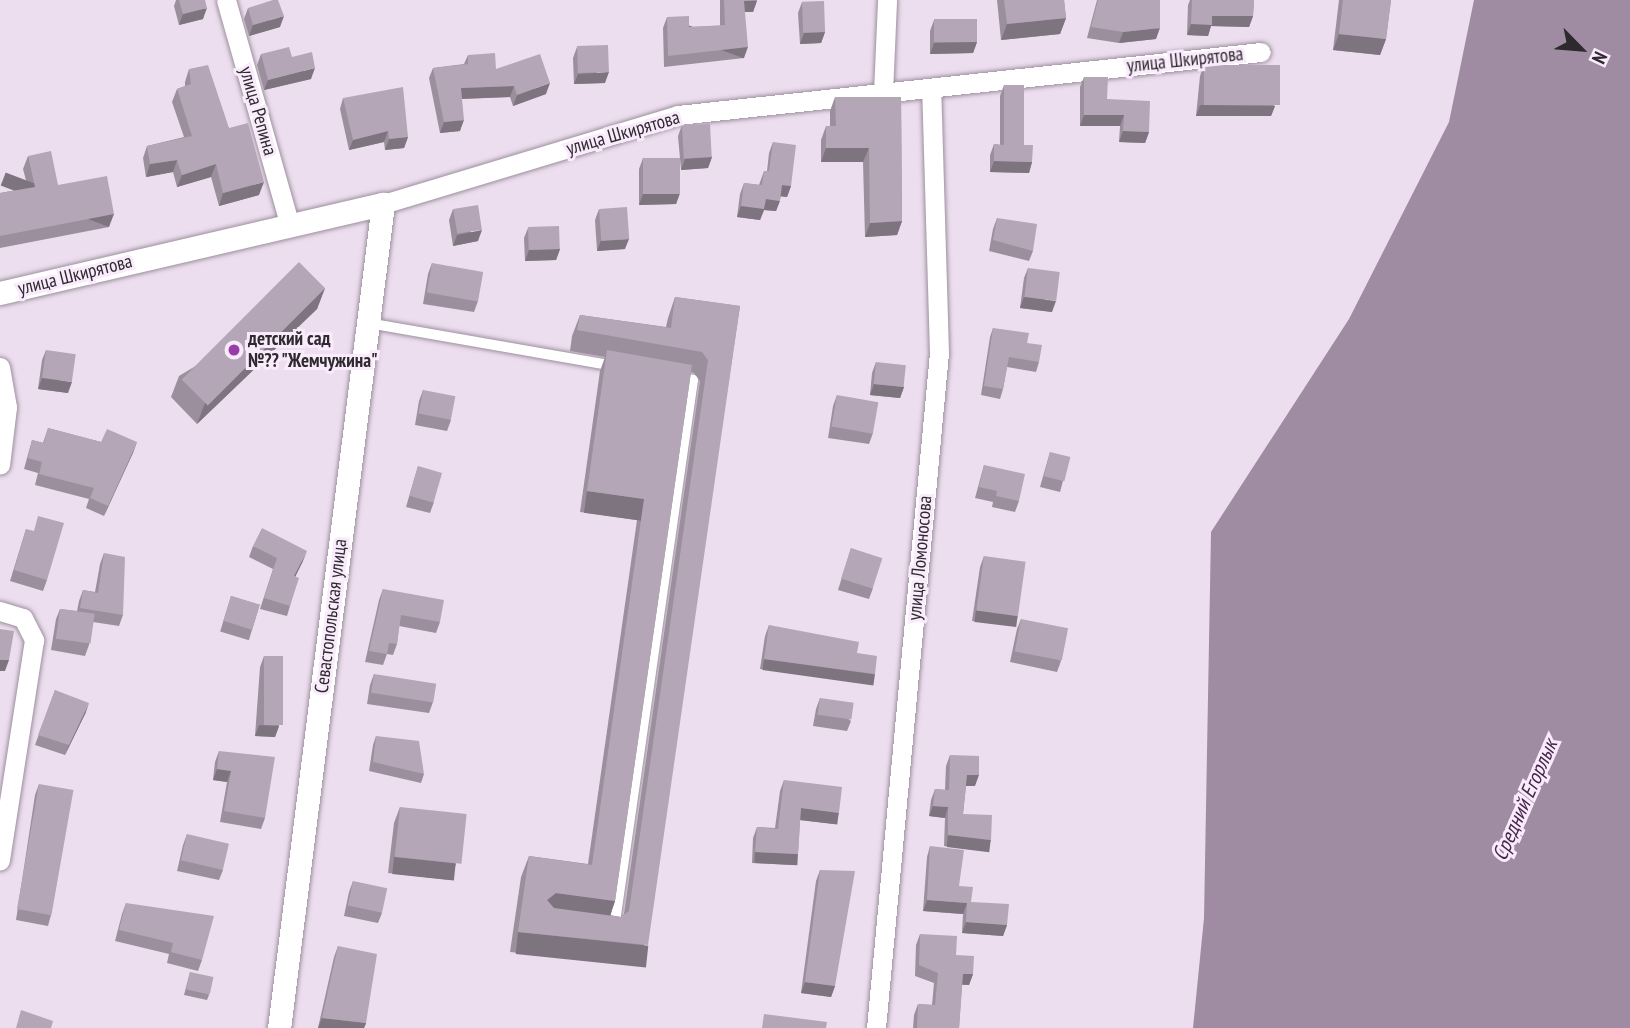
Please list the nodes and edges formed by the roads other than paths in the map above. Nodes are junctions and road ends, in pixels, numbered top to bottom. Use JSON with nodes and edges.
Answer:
{"nodes":[{"id":1,"x":226,"y":0,"type":"edge"},
{"id":2,"x":887,"y":0,"type":"edge"},
{"id":3,"x":1261,"y":52,"type":"dead end"},
{"id":4,"x":931,"y":88,"type":"junction"},
{"id":5,"x":883,"y":93,"type":"junction"},
{"id":6,"x":383,"y":204,"type":"junction"},
{"id":7,"x":289,"y":223,"type":"junction"},
{"id":8,"x":0,"y":293,"type":"edge"},
{"id":9,"x":368,"y":323,"type":"junction"},
{"id":10,"x":0,"y":367,"type":"edge"},
{"id":11,"x":625,"y":368,"type":"edge"},
{"id":12,"x":666,"y":375,"type":"edge"},
{"id":13,"x":0,"y":465,"type":"edge"},
{"id":14,"x":0,"y":611,"type":"edge"},
{"id":15,"x":0,"y":860,"type":"edge"},
{"id":16,"x":600,"y":928,"type":"edge"},
{"id":17,"x":279,"y":1028,"type":"edge"},
{"id":18,"x":876,"y":1028,"type":"edge"}],
"edges":[{"from":1,"to":7,"type":"street","name":"улица Репина"},
{"from":2,"to":5,"type":"street"},
{"from":3,"to":4,"type":"street","name":"улица Шкирятова"},
{"from":4,"to":5,"type":"street","name":"улица Шкирятова"},
{"from":4,"to":18,"type":"street","name":"улица Ломоносова"},
{"from":5,"to":6,"type":"street","name":"улица Шкирятова"},
{"from":6,"to":7,"type":"street","name":"улица Шкирятова"},
{"from":6,"to":9,"type":"street","name":"Севастопольская улица"},
{"from":7,"to":8,"type":"street","name":"улица Шкирятова"},
{"from":9,"to":11,"type":"lane"},
{"from":9,"to":17,"type":"street","name":"Севастопольская улица"},
{"from":10,"to":13,"type":"street"},
{"from":12,"to":16,"type":"lane"},
{"from":14,"to":15,"type":"street"}]}
